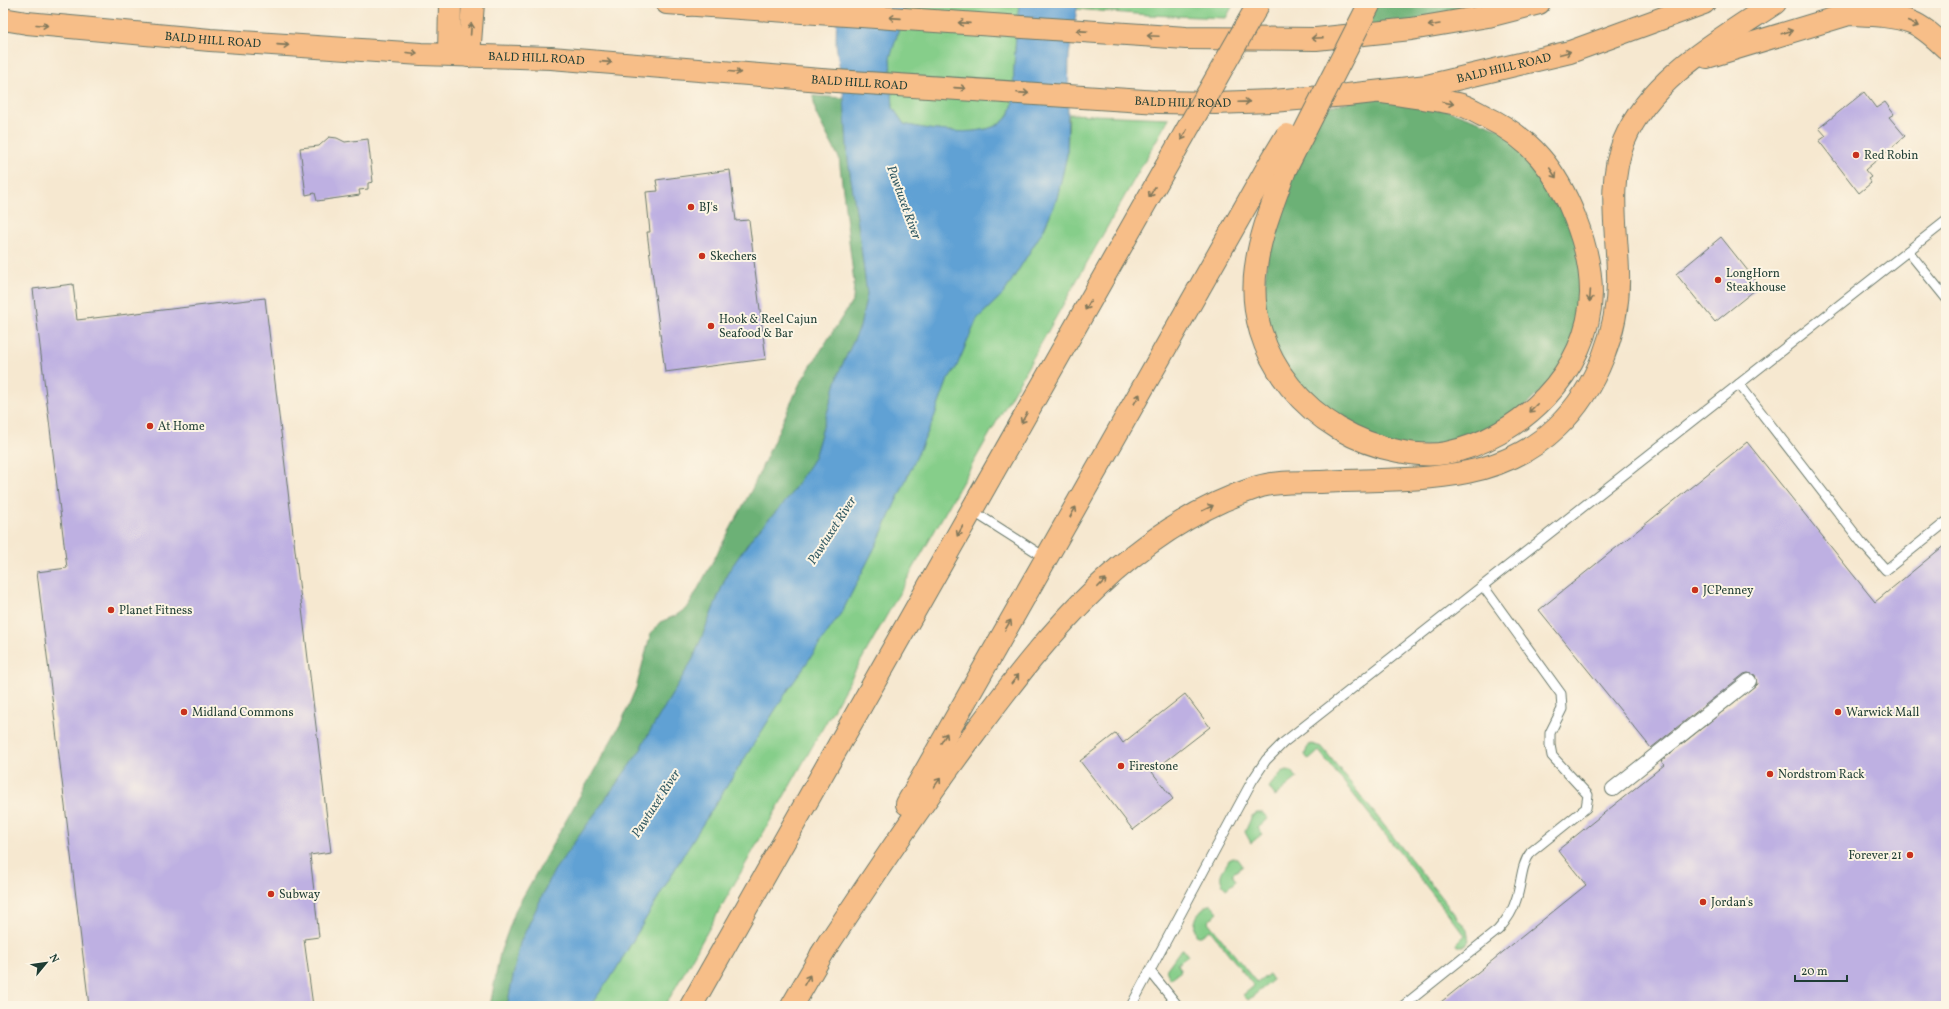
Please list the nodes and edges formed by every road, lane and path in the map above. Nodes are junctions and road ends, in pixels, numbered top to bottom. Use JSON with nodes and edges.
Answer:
{"nodes":[{"id":1,"x":450,"y":3,"type":"edge"},
{"id":2,"x":473,"y":3,"type":"edge"},
{"id":3,"x":667,"y":3,"type":"edge"},
{"id":4,"x":1259,"y":3,"type":"edge"},
{"id":5,"x":1362,"y":3,"type":"edge"},
{"id":6,"x":1370,"y":3,"type":"edge"},
{"id":7,"x":1539,"y":3,"type":"edge"},
{"id":8,"x":1704,"y":3,"type":"edge"},
{"id":9,"x":1775,"y":3,"type":"edge"},
{"id":10,"x":686,"y":4,"type":"edge"},
{"id":11,"x":3,"y":19,"type":"edge"},
{"id":12,"x":1946,"y":48,"type":"edge"},
{"id":13,"x":459,"y":55,"type":"junction"},
{"id":14,"x":1689,"y":64,"type":"junction"},
{"id":15,"x":1381,"y":92,"type":"junction"},
{"id":16,"x":1277,"y":168,"type":"junction"},
{"id":17,"x":1946,"y":221,"type":"edge"},
{"id":18,"x":1908,"y":251,"type":"junction"},
{"id":19,"x":1946,"y":298,"type":"edge"},
{"id":20,"x":1738,"y":384,"type":"junction"},
{"id":21,"x":971,"y":510,"type":"junction"},
{"id":22,"x":1946,"y":522,"type":"edge"},
{"id":23,"x":1046,"y":558,"type":"junction"},
{"id":24,"x":1483,"y":586,"type":"junction"},
{"id":25,"x":1749,"y":681,"type":"dead end"},
{"id":26,"x":1613,"y":789,"type":"dead end"},
{"id":27,"x":821,"y":955,"type":"junction"},
{"id":28,"x":1150,"y":971,"type":"junction"},
{"id":29,"x":691,"y":1006,"type":"edge"},
{"id":30,"x":792,"y":1006,"type":"edge"},
{"id":31,"x":1131,"y":1006,"type":"edge"},
{"id":32,"x":1178,"y":1006,"type":"edge"},
{"id":33,"x":1403,"y":1006,"type":"edge"}],
"edges":[{"from":1,"to":13,"type":"main road"},
{"from":13,"to":2,"type":"main road","one_way":true},
{"from":3,"to":10,"type":"main road"},
{"from":4,"to":21,"type":"main road","one_way":true,"bridge":true},
{"from":5,"to":16,"type":"main road","bridge":true},
{"from":6,"to":16,"type":"main road","bridge":true},
{"from":7,"to":10,"type":"main road","one_way":true},
{"from":15,"to":8,"type":"main road","name":"BALD HILL ROAD","one_way":true},
{"from":9,"to":14,"type":"main road"},
{"from":11,"to":13,"type":"main road","name":"BALD HILL ROAD","one_way":true},
{"from":14,"to":12,"type":"main road","one_way":true},
{"from":13,"to":15,"type":"main road","name":"BALD HILL ROAD","one_way":true},
{"from":27,"to":14,"type":"main road","one_way":true},
{"from":15,"to":16,"type":"main road","one_way":true},
{"from":23,"to":16,"type":"main road","one_way":true},
{"from":17,"to":18,"type":"lane"},
{"from":18,"to":19,"type":"lane"},
{"from":18,"to":20,"type":"lane"},
{"from":20,"to":22,"type":"lane"},
{"from":20,"to":24,"type":"lane"},
{"from":21,"to":23,"type":"lane"},
{"from":21,"to":29,"type":"main road","one_way":true},
{"from":27,"to":23,"type":"main road","one_way":true},
{"from":24,"to":28,"type":"lane"},
{"from":24,"to":33,"type":"lane"},
{"from":25,"to":26,"type":"street"},
{"from":30,"to":27,"type":"main road","one_way":true},
{"from":28,"to":31,"type":"lane"},
{"from":28,"to":32,"type":"lane"}]}
